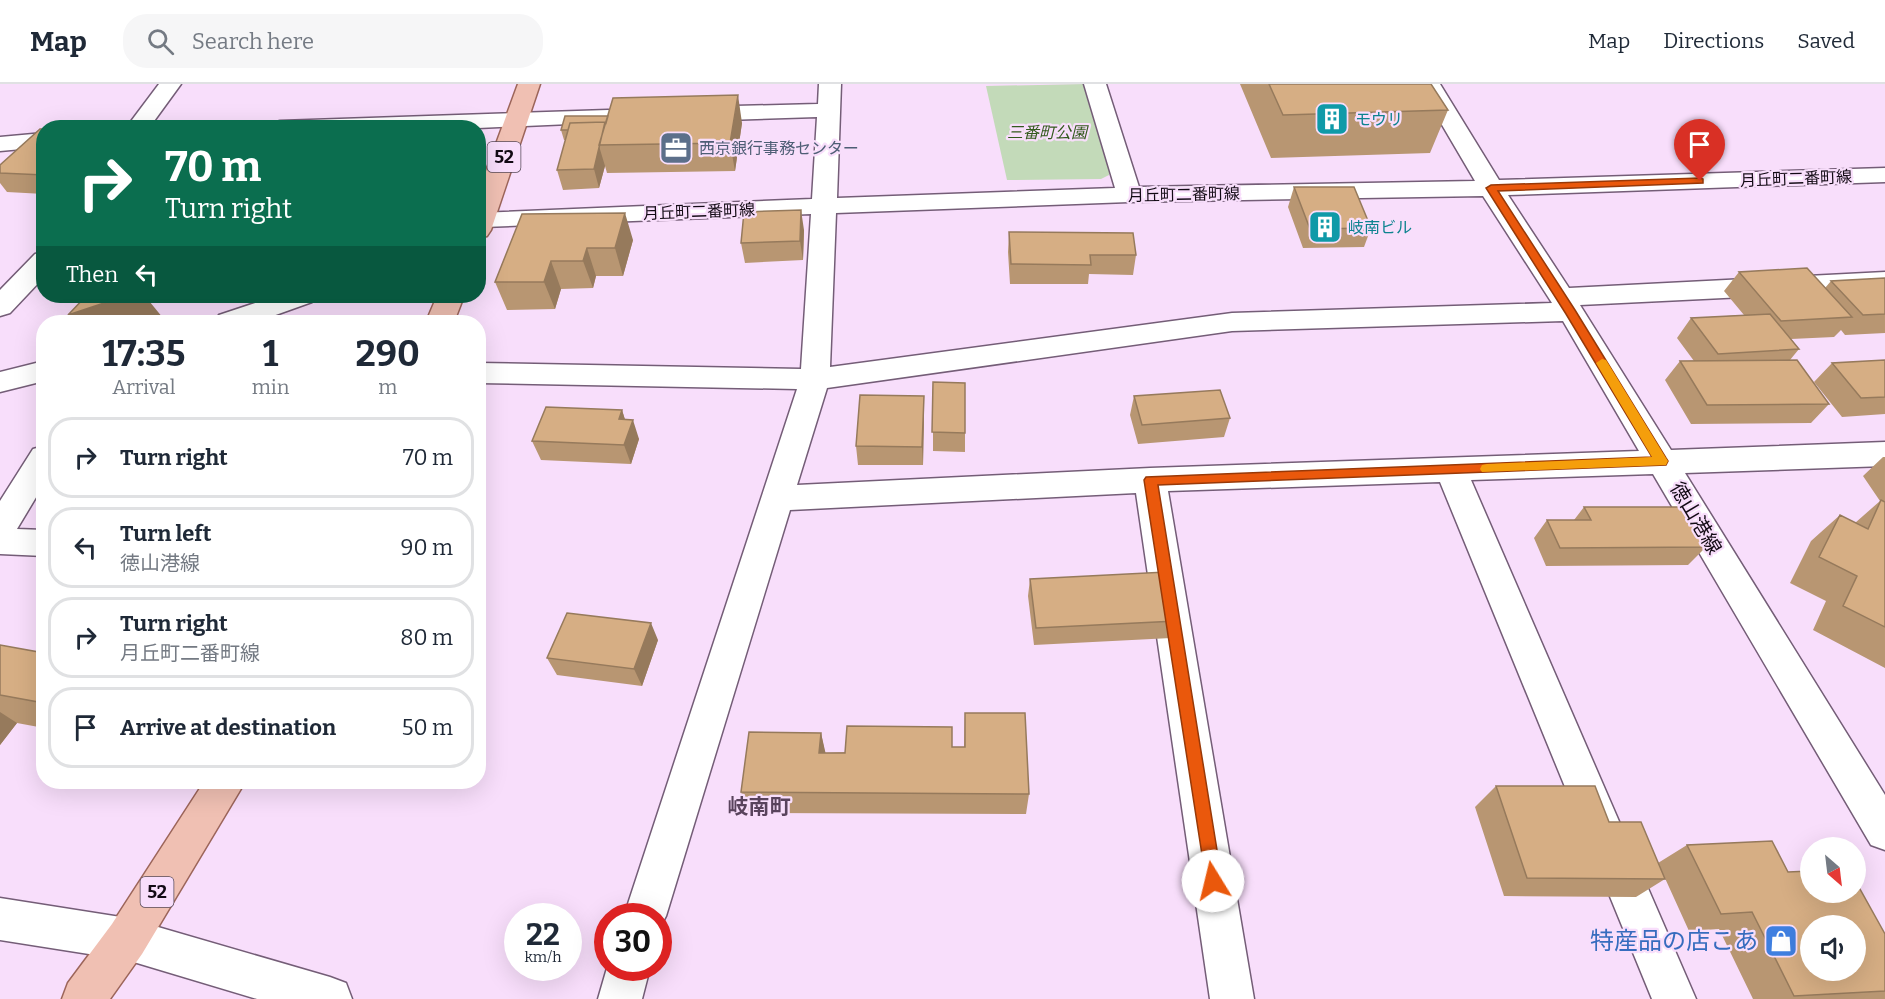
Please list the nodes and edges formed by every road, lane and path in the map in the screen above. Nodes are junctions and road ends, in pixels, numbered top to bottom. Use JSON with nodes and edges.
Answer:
{"nodes":[{"id":1,"x":170,"y":84,"type":"edge"},
{"id":2,"x":529,"y":84,"type":"edge"},
{"id":3,"x":830,"y":84,"type":"edge"},
{"id":4,"x":1095,"y":84,"type":"edge"},
{"id":5,"x":1429,"y":84,"type":"edge"},
{"id":6,"x":829,"y":110,"type":"junction"},
{"id":7,"x":679,"y":115,"type":"edge"},
{"id":8,"x":632,"y":116,"type":"edge"},
{"id":9,"x":143,"y":120,"type":"edge"},
{"id":10,"x":516,"y":120,"type":"junction"},
{"id":11,"x":486,"y":121,"type":"edge"},
{"id":12,"x":36,"y":141,"type":"edge"},
{"id":13,"x":0,"y":144,"type":"edge"},
{"id":14,"x":1885,"y":175,"type":"edge"},
{"id":15,"x":1491,"y":188,"type":"junction"},
{"id":16,"x":1129,"y":195,"type":"junction"},
{"id":17,"x":823,"y":207,"type":"junction"},
{"id":18,"x":486,"y":209,"type":"edge"},
{"id":19,"x":486,"y":224,"type":"edge"},
{"id":20,"x":36,"y":269,"type":"edge"},
{"id":21,"x":1885,"y":281,"type":"edge"},
{"id":22,"x":282,"y":303,"type":"edge"},
{"id":23,"x":1566,"y":304,"type":"junction"},
{"id":24,"x":0,"y":307,"type":"edge"},
{"id":25,"x":249,"y":315,"type":"edge"},
{"id":26,"x":36,"y":373,"type":"edge"},
{"id":27,"x":486,"y":373,"type":"edge"},
{"id":28,"x":815,"y":379,"type":"junction"},
{"id":29,"x":0,"y":382,"type":"edge"},
{"id":30,"x":1885,"y":454,"type":"edge"},
{"id":31,"x":1661,"y":461,"type":"junction"},
{"id":32,"x":36,"y":470,"type":"edge"},
{"id":33,"x":1451,"y":470,"type":"junction"},
{"id":34,"x":1150,"y":480,"type":"junction"},
{"id":35,"x":777,"y":498,"type":"junction"},
{"id":36,"x":0,"y":528,"type":"edge"},
{"id":37,"x":0,"y":541,"type":"edge"},
{"id":38,"x":36,"y":543,"type":"edge"},
{"id":39,"x":222,"y":789,"type":"edge"},
{"id":40,"x":1885,"y":831,"type":"edge"},
{"id":41,"x":649,"y":903,"type":"edge"},
{"id":42,"x":0,"y":919,"type":"edge"},
{"id":43,"x":127,"y":939,"type":"junction"},
{"id":44,"x":625,"y":981,"type":"edge"},
{"id":45,"x":84,"y":999,"type":"edge"},
{"id":46,"x":330,"y":999,"type":"edge"},
{"id":47,"x":620,"y":999,"type":"edge"},
{"id":48,"x":1232,"y":999,"type":"edge"},
{"id":49,"x":1674,"y":999,"type":"edge"}],
"edges":[{"from":1,"to":9,"type":"street"},
{"from":2,"to":10,"type":"main road","number":"52"},
{"from":3,"to":6,"type":"street"},
{"from":4,"to":16,"type":"street"},
{"from":5,"to":15,"type":"street","name":"徳山港線"},
{"from":6,"to":7,"type":"street"},
{"from":6,"to":17,"type":"street"},
{"from":8,"to":10,"type":"street"},
{"from":10,"to":11,"type":"street"},
{"from":10,"to":18,"type":"main road","number":"52"},
{"from":12,"to":13,"type":"street"},
{"from":14,"to":15,"type":"street","name":"月丘町二番町線"},
{"from":15,"to":16,"type":"street","name":"月丘町二番町線"},
{"from":15,"to":23,"type":"street","name":"徳山港線"},
{"from":16,"to":17,"type":"street","name":"月丘町二番町線"},
{"from":17,"to":19,"type":"street","name":"月丘町二番町線"},
{"from":17,"to":28,"type":"street"},
{"from":20,"to":24,"type":"street"},
{"from":21,"to":23,"type":"street"},
{"from":22,"to":25,"type":"street"},
{"from":23,"to":28,"type":"street"},
{"from":23,"to":31,"type":"street","name":"徳山港線"},
{"from":26,"to":29,"type":"street"},
{"from":27,"to":28,"type":"street"},
{"from":28,"to":35,"type":"street"},
{"from":30,"to":31,"type":"street"},
{"from":31,"to":33,"type":"street"},
{"from":31,"to":40,"type":"street","name":"徳山港線"},
{"from":32,"to":36,"type":"street"},
{"from":33,"to":34,"type":"street"},
{"from":33,"to":49,"type":"street"},
{"from":34,"to":35,"type":"street"},
{"from":34,"to":48,"type":"street"},
{"from":35,"to":41,"type":"street"},
{"from":37,"to":38,"type":"street"},
{"from":39,"to":43,"type":"main road","number":"52"},
{"from":42,"to":43,"type":"street"},
{"from":43,"to":45,"type":"main road","number":"52"},
{"from":43,"to":46,"type":"street"},
{"from":44,"to":47,"type":"street"}]}
